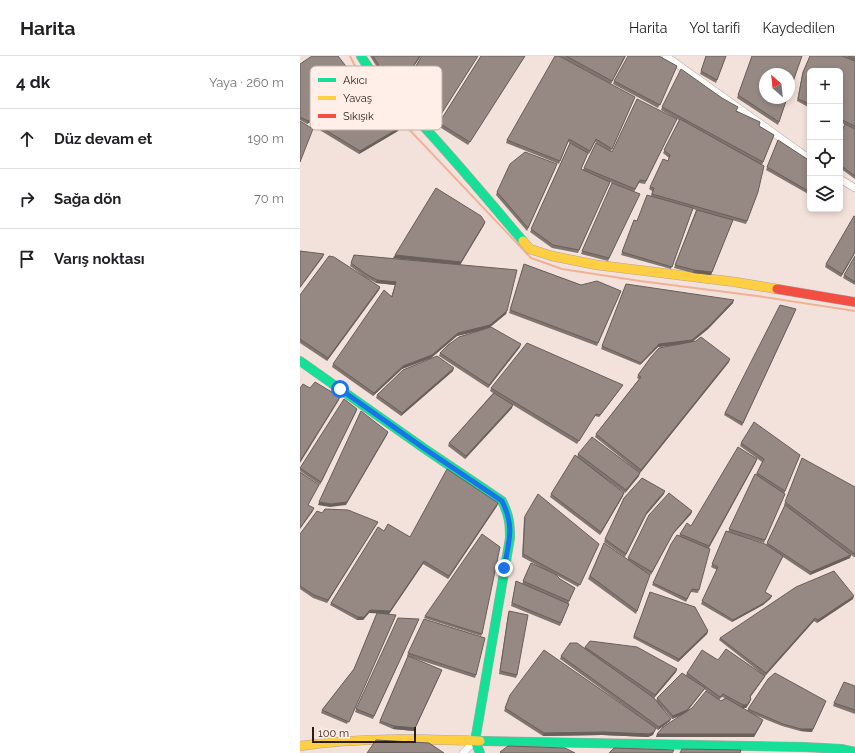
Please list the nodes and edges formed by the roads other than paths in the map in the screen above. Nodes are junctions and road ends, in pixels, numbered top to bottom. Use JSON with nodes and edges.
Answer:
{"nodes":[{"id":1,"x":361,"y":56,"type":"edge"},
{"id":2,"x":666,"y":56,"type":"edge"},
{"id":3,"x":366,"y":66,"type":"edge"},
{"id":4,"x":426,"y":130,"type":"edge"},
{"id":5,"x":807,"y":157,"type":"edge"},
{"id":6,"x":843,"y":181,"type":"edge"},
{"id":7,"x":855,"y":188,"type":"edge"},
{"id":8,"x":855,"y":302,"type":"edge"},
{"id":9,"x":300,"y":361,"type":"edge"},
{"id":10,"x":475,"y":741,"type":"junction"},
{"id":11,"x":300,"y":746,"type":"edge"},
{"id":12,"x":855,"y":752,"type":"edge"},
{"id":13,"x":464,"y":753,"type":"edge"},
{"id":14,"x":480,"y":753,"type":"edge"}],
"edges":[{"from":1,"to":3,"type":"street"},
{"from":2,"to":5,"type":"street"},
{"from":4,"to":8,"type":"street"},
{"from":6,"to":7,"type":"street"},
{"from":9,"to":10,"type":"street"},
{"from":10,"to":11,"type":"street"},
{"from":10,"to":12,"type":"street"},
{"from":10,"to":13,"type":"street"},
{"from":10,"to":14,"type":"street"}]}
